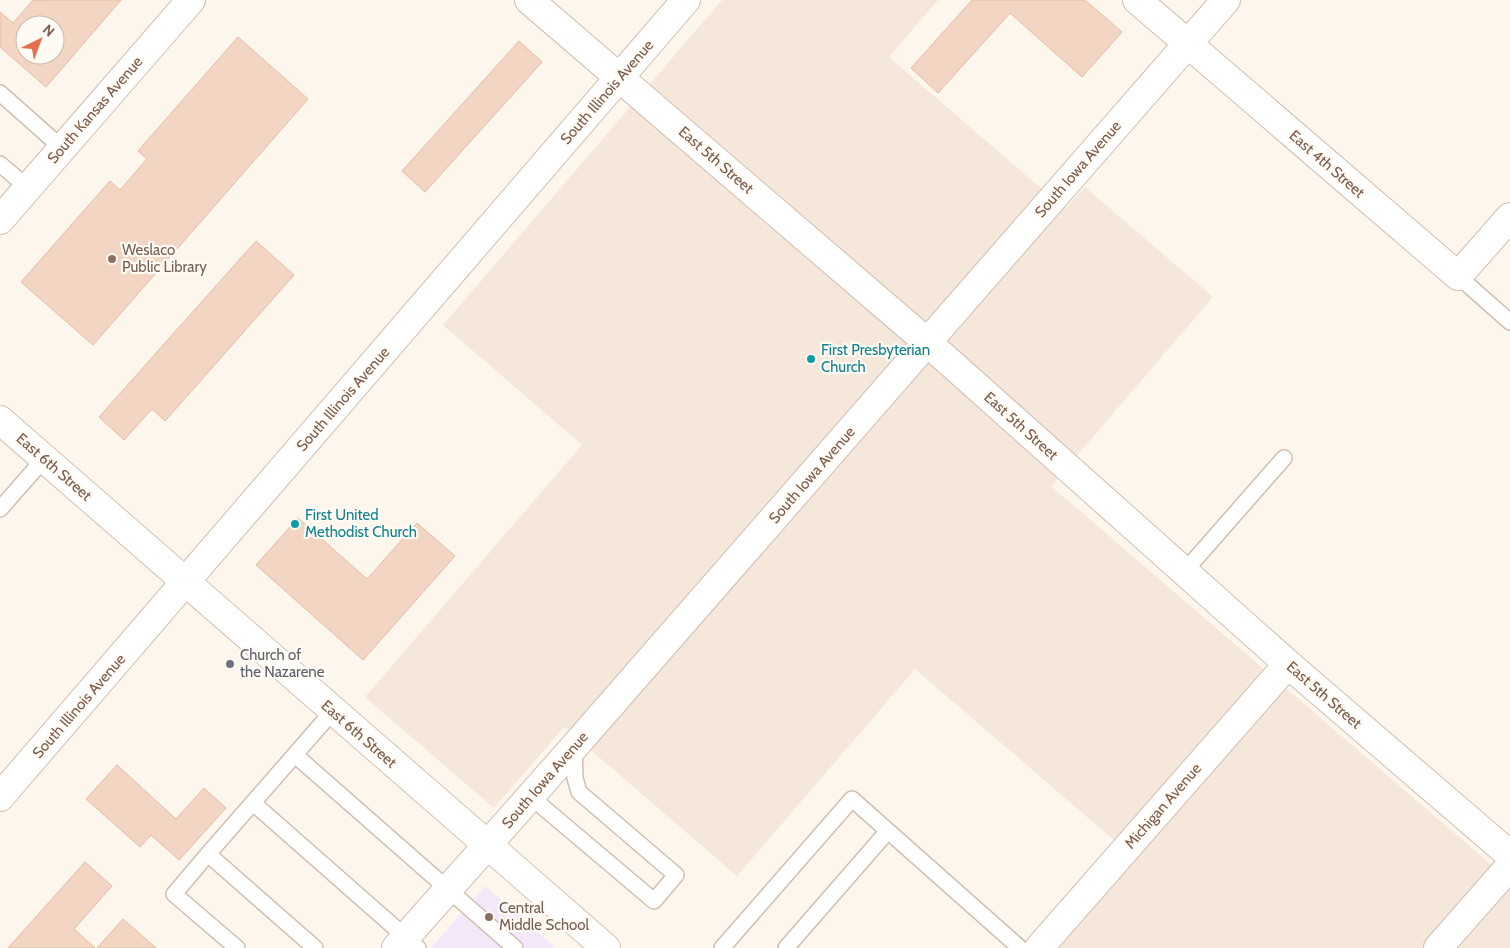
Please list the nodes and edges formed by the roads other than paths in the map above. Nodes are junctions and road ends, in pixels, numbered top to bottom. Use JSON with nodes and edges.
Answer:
{"nodes":[{"id":1,"x":191,"y":0,"type":"edge"},
{"id":2,"x":530,"y":0,"type":"edge"},
{"id":3,"x":686,"y":0,"type":"edge"},
{"id":4,"x":1137,"y":0,"type":"edge"},
{"id":5,"x":1226,"y":0,"type":"edge"},
{"id":6,"x":1187,"y":44,"type":"junction"},
{"id":7,"x":619,"y":78,"type":"junction"},
{"id":8,"x":0,"y":93,"type":"edge"},
{"id":9,"x":62,"y":148,"type":"junction"},
{"id":10,"x":0,"y":164,"type":"edge"},
{"id":11,"x":28,"y":188,"type":"junction"},
{"id":12,"x":1510,"y":217,"type":"edge"},
{"id":13,"x":0,"y":220,"type":"edge"},
{"id":14,"x":1458,"y":276,"type":"junction"},
{"id":15,"x":1510,"y":322,"type":"edge"},
{"id":16,"x":927,"y":342,"type":"junction"},
{"id":17,"x":0,"y":420,"type":"edge"},
{"id":18,"x":1284,"y":458,"type":"dead end"},
{"id":19,"x":44,"y":459,"type":"junction"},
{"id":20,"x":1,"y":505,"type":"edge"},
{"id":21,"x":1184,"y":572,"type":"junction"},
{"id":22,"x":186,"y":582,"type":"junction"},
{"id":23,"x":1288,"y":664,"type":"junction"},
{"id":24,"x":333,"y":711,"type":"junction"},
{"id":25,"x":574,"y":747,"type":"junction"},
{"id":26,"x":295,"y":755,"type":"junction"},
{"id":27,"x":0,"y":797,"type":"edge"},
{"id":28,"x":531,"y":797,"type":"junction"},
{"id":29,"x":253,"y":803,"type":"junction"},
{"id":30,"x":887,"y":832,"type":"junction"},
{"id":31,"x":488,"y":846,"type":"junction"},
{"id":32,"x":208,"y":854,"type":"junction"},
{"id":33,"x":1510,"y":856,"type":"edge"},
{"id":34,"x":1510,"y":866,"type":"edge"},
{"id":35,"x":448,"y":890,"type":"junction"},
{"id":36,"x":406,"y":944,"type":"edge"},
{"id":37,"x":237,"y":948,"type":"edge"},
{"id":38,"x":315,"y":948,"type":"edge"},
{"id":39,"x":515,"y":948,"type":"edge"},
{"id":40,"x":606,"y":948,"type":"edge"},
{"id":41,"x":722,"y":948,"type":"edge"},
{"id":42,"x":786,"y":948,"type":"edge"},
{"id":43,"x":1020,"y":948,"type":"edge"},
{"id":44,"x":1039,"y":948,"type":"edge"},
{"id":45,"x":1438,"y":948,"type":"edge"}],
"edges":[{"from":1,"to":9,"type":"street","name":"South Kansas Avenue"},
{"from":2,"to":7,"type":"street","name":"East 5th Street"},
{"from":3,"to":7,"type":"street","name":"South Illinois Avenue"},
{"from":4,"to":6,"type":"street","name":"East 4th Street"},
{"from":5,"to":6,"type":"street","name":"South Iowa Avenue"},
{"from":6,"to":14,"type":"street","name":"East 4th Street"},
{"from":6,"to":16,"type":"street","name":"South Iowa Avenue"},
{"from":7,"to":16,"type":"street","name":"East 5th Street"},
{"from":7,"to":22,"type":"street","name":"South Illinois Avenue"},
{"from":8,"to":9,"type":"lane"},
{"from":9,"to":11,"type":"street","name":"South Kansas Avenue"},
{"from":10,"to":11,"type":"lane"},
{"from":11,"to":13,"type":"street","name":"South Kansas Avenue"},
{"from":12,"to":14,"type":"street"},
{"from":14,"to":15,"type":"lane"},
{"from":16,"to":21,"type":"street","name":"East 5th Street"},
{"from":16,"to":25,"type":"street","name":"South Iowa Avenue"},
{"from":17,"to":19,"type":"street","name":"East 6th Street"},
{"from":18,"to":21,"type":"lane"},
{"from":19,"to":20,"type":"lane"},
{"from":19,"to":22,"type":"street","name":"East 6th Street"},
{"from":21,"to":23,"type":"street","name":"East 5th Street"},
{"from":22,"to":24,"type":"street","name":"East 6th Street"},
{"from":22,"to":27,"type":"street","name":"South Illinois Avenue"},
{"from":23,"to":33,"type":"street","name":"East 5th Street"},
{"from":23,"to":44,"type":"street","name":"Michigan Avenue"},
{"from":24,"to":26,"type":"lane"},
{"from":24,"to":31,"type":"street","name":"East 6th Street"},
{"from":25,"to":28,"type":"street","name":"South Iowa Avenue"},
{"from":25,"to":28,"type":"lane"},
{"from":26,"to":29,"type":"lane"},
{"from":26,"to":35,"type":"lane"},
{"from":28,"to":31,"type":"street","name":"South Iowa Avenue"},
{"from":29,"to":32,"type":"lane"},
{"from":29,"to":36,"type":"lane"},
{"from":30,"to":41,"type":"lane"},
{"from":30,"to":42,"type":"lane"},
{"from":30,"to":43,"type":"lane"},
{"from":31,"to":35,"type":"street","name":"South Iowa Avenue"},
{"from":31,"to":40,"type":"street","name":"East 6th Street"},
{"from":32,"to":37,"type":"lane"},
{"from":32,"to":38,"type":"lane"},
{"from":34,"to":45,"type":"street"},
{"from":35,"to":36,"type":"street","name":"South Iowa Avenue"},
{"from":35,"to":39,"type":"lane"}]}
